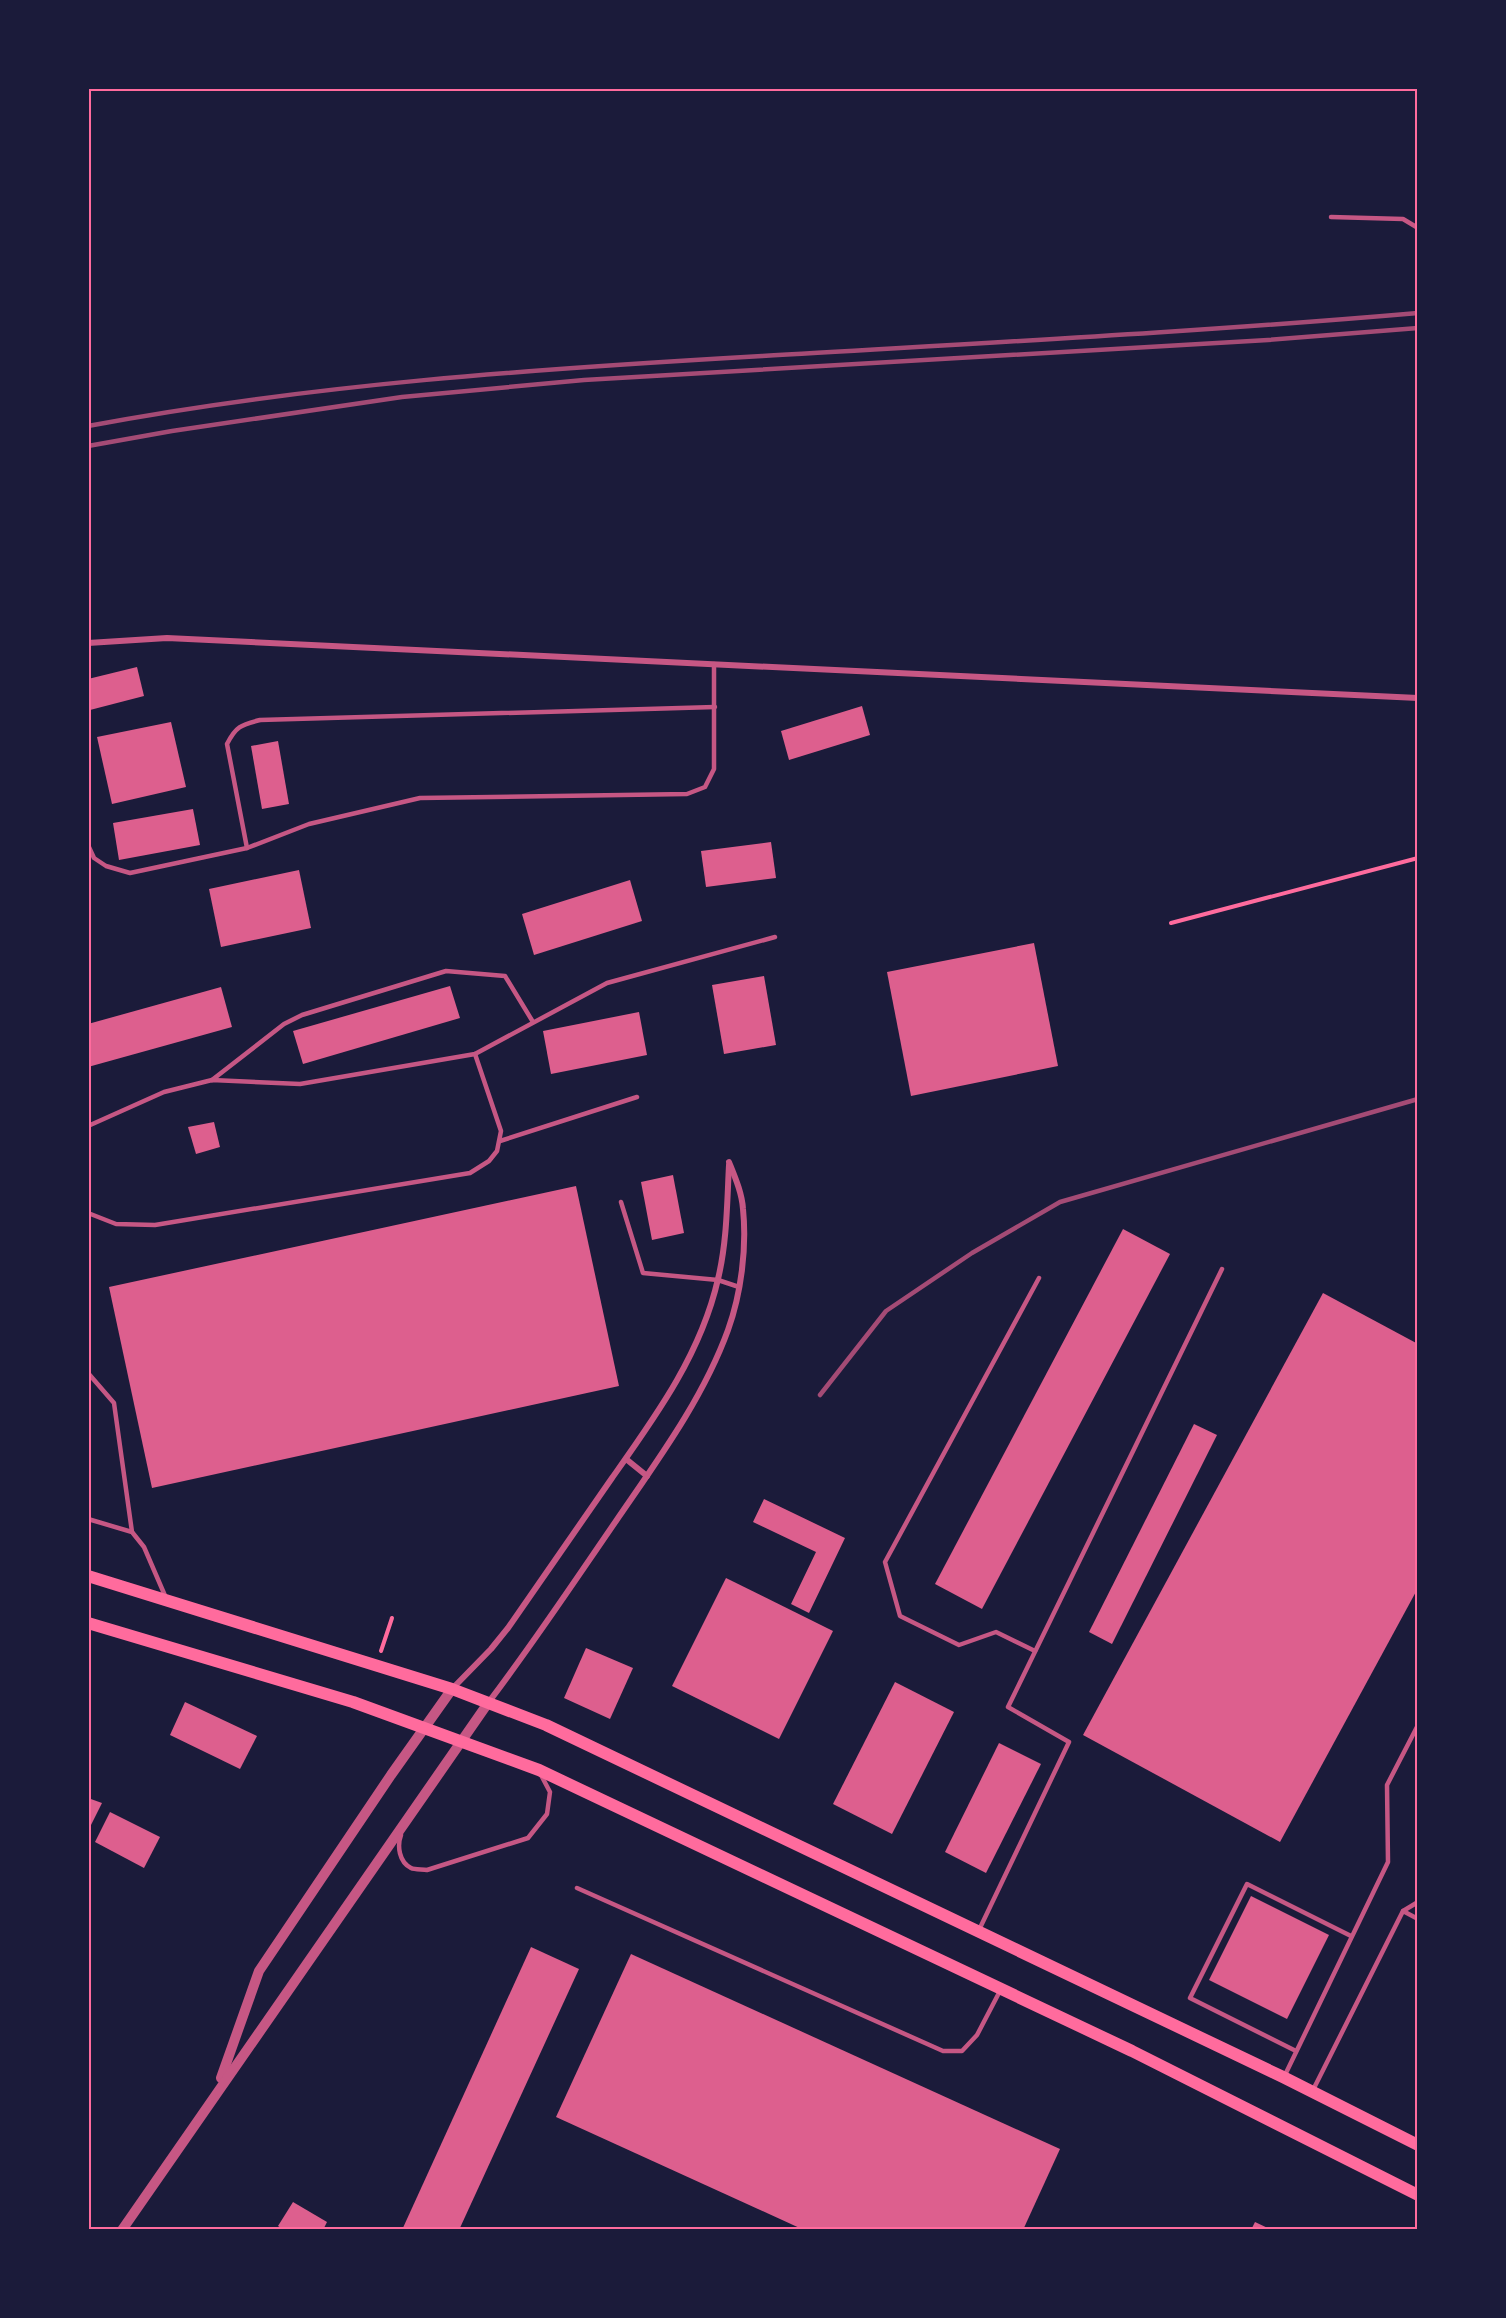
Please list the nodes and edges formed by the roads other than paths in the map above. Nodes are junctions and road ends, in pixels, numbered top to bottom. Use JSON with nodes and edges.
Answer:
{"nodes":[{"id":1,"x":1331,"y":217,"type":"dead end"},
{"id":2,"x":1418,"y":228,"type":"edge"},
{"id":3,"x":88,"y":643,"type":"edge"},
{"id":4,"x":714,"y":664,"type":"junction"},
{"id":5,"x":1418,"y":699,"type":"edge"},
{"id":6,"x":715,"y":707,"type":"junction"},
{"id":7,"x":88,"y":845,"type":"edge"},
{"id":8,"x":247,"y":848,"type":"junction"},
{"id":9,"x":774,"y":937,"type":"dead end"},
{"id":10,"x":533,"y":1022,"type":"junction"},
{"id":11,"x":475,"y":1054,"type":"junction"},
{"id":12,"x":212,"y":1080,"type":"junction"},
{"id":13,"x":637,"y":1097,"type":"dead end"},
{"id":14,"x":88,"y":1126,"type":"edge"},
{"id":15,"x":500,"y":1141,"type":"junction"},
{"id":16,"x":621,"y":1202,"type":"dead end"},
{"id":17,"x":88,"y":1213,"type":"edge"},
{"id":18,"x":1222,"y":1269,"type":"dead end"},
{"id":19,"x":1039,"y":1278,"type":"dead end"},
{"id":20,"x":718,"y":1280,"type":"junction"},
{"id":21,"x":739,"y":1287,"type":"junction"},
{"id":22,"x":88,"y":1374,"type":"edge"},
{"id":23,"x":626,"y":1459,"type":"junction"},
{"id":24,"x":646,"y":1476,"type":"junction"},
{"id":25,"x":88,"y":1519,"type":"edge"},
{"id":26,"x":132,"y":1532,"type":"junction"},
{"id":27,"x":88,"y":1576,"type":"edge"},
{"id":28,"x":166,"y":1598,"type":"junction"},
{"id":29,"x":88,"y":1623,"type":"edge"},
{"id":30,"x":1035,"y":1651,"type":"junction"},
{"id":31,"x":452,"y":1689,"type":"junction"},
{"id":32,"x":488,"y":1703,"type":"junction"},
{"id":33,"x":1418,"y":1725,"type":"edge"},
{"id":34,"x":424,"y":1728,"type":"junction"},
{"id":35,"x":462,"y":1740,"type":"junction"},
{"id":36,"x":539,"y":1770,"type":"junction"},
{"id":37,"x":413,"y":1808,"type":"junction"},
{"id":38,"x":577,"y":1888,"type":"dead end"},
{"id":39,"x":1418,"y":1902,"type":"edge"},
{"id":40,"x":1402,"y":1911,"type":"junction"},
{"id":41,"x":1418,"y":1919,"type":"edge"},
{"id":42,"x":978,"y":1932,"type":"junction"},
{"id":43,"x":1351,"y":1936,"type":"junction"},
{"id":44,"x":1001,"y":1989,"type":"junction"},
{"id":45,"x":1296,"y":2051,"type":"junction"},
{"id":46,"x":1283,"y":2077,"type":"junction"},
{"id":47,"x":216,"y":2092,"type":"junction"},
{"id":48,"x":1312,"y":2092,"type":"junction"},
{"id":49,"x":1418,"y":2145,"type":"edge"},
{"id":50,"x":1418,"y":2195,"type":"edge"},
{"id":51,"x":122,"y":2229,"type":"edge"}],
"edges":[{"from":1,"to":2,"type":"lane"},
{"from":3,"to":4,"type":"street"},
{"from":4,"to":5,"type":"street"},
{"from":4,"to":6,"type":"lane"},
{"from":6,"to":8,"type":"lane"},
{"from":6,"to":8,"type":"lane"},
{"from":7,"to":8,"type":"lane"},
{"from":9,"to":10,"type":"lane"},
{"from":10,"to":11,"type":"lane"},
{"from":10,"to":12,"type":"lane"},
{"from":11,"to":12,"type":"lane"},
{"from":11,"to":15,"type":"lane"},
{"from":12,"to":14,"type":"lane"},
{"from":13,"to":15,"type":"lane"},
{"from":15,"to":17,"type":"lane"},
{"from":16,"to":20,"type":"lane"},
{"from":18,"to":30,"type":"lane"},
{"from":19,"to":30,"type":"lane"},
{"from":20,"to":21,"type":"lane"},
{"from":20,"to":21,"type":"street"},
{"from":20,"to":23,"type":"street"},
{"from":21,"to":24,"type":"street"},
{"from":22,"to":26,"type":"lane"},
{"from":23,"to":24,"type":"street"},
{"from":23,"to":31,"type":"street"},
{"from":24,"to":32,"type":"street"},
{"from":25,"to":26,"type":"lane"},
{"from":26,"to":28,"type":"lane"},
{"from":27,"to":28,"type":"main road"},
{"from":28,"to":31,"type":"main road"},
{"from":29,"to":34,"type":"main road"},
{"from":30,"to":42,"type":"lane"},
{"from":31,"to":32,"type":"main road"},
{"from":31,"to":34,"type":"street"},
{"from":32,"to":35,"type":"street"},
{"from":32,"to":42,"type":"main road"},
{"from":33,"to":43,"type":"lane"},
{"from":34,"to":35,"type":"main road"},
{"from":34,"to":47,"type":"street"},
{"from":35,"to":36,"type":"main road"},
{"from":35,"to":37,"type":"street"},
{"from":36,"to":37,"type":"lane"},
{"from":36,"to":44,"type":"main road"},
{"from":37,"to":47,"type":"street"},
{"from":38,"to":44,"type":"lane"},
{"from":39,"to":40,"type":"lane"},
{"from":40,"to":41,"type":"lane"},
{"from":40,"to":48,"type":"lane"},
{"from":42,"to":46,"type":"main road"},
{"from":43,"to":45,"type":"lane"},
{"from":43,"to":45,"type":"lane"},
{"from":44,"to":50,"type":"main road"},
{"from":45,"to":46,"type":"lane"},
{"from":46,"to":48,"type":"main road"},
{"from":47,"to":51,"type":"street"},
{"from":48,"to":49,"type":"main road"}]}
